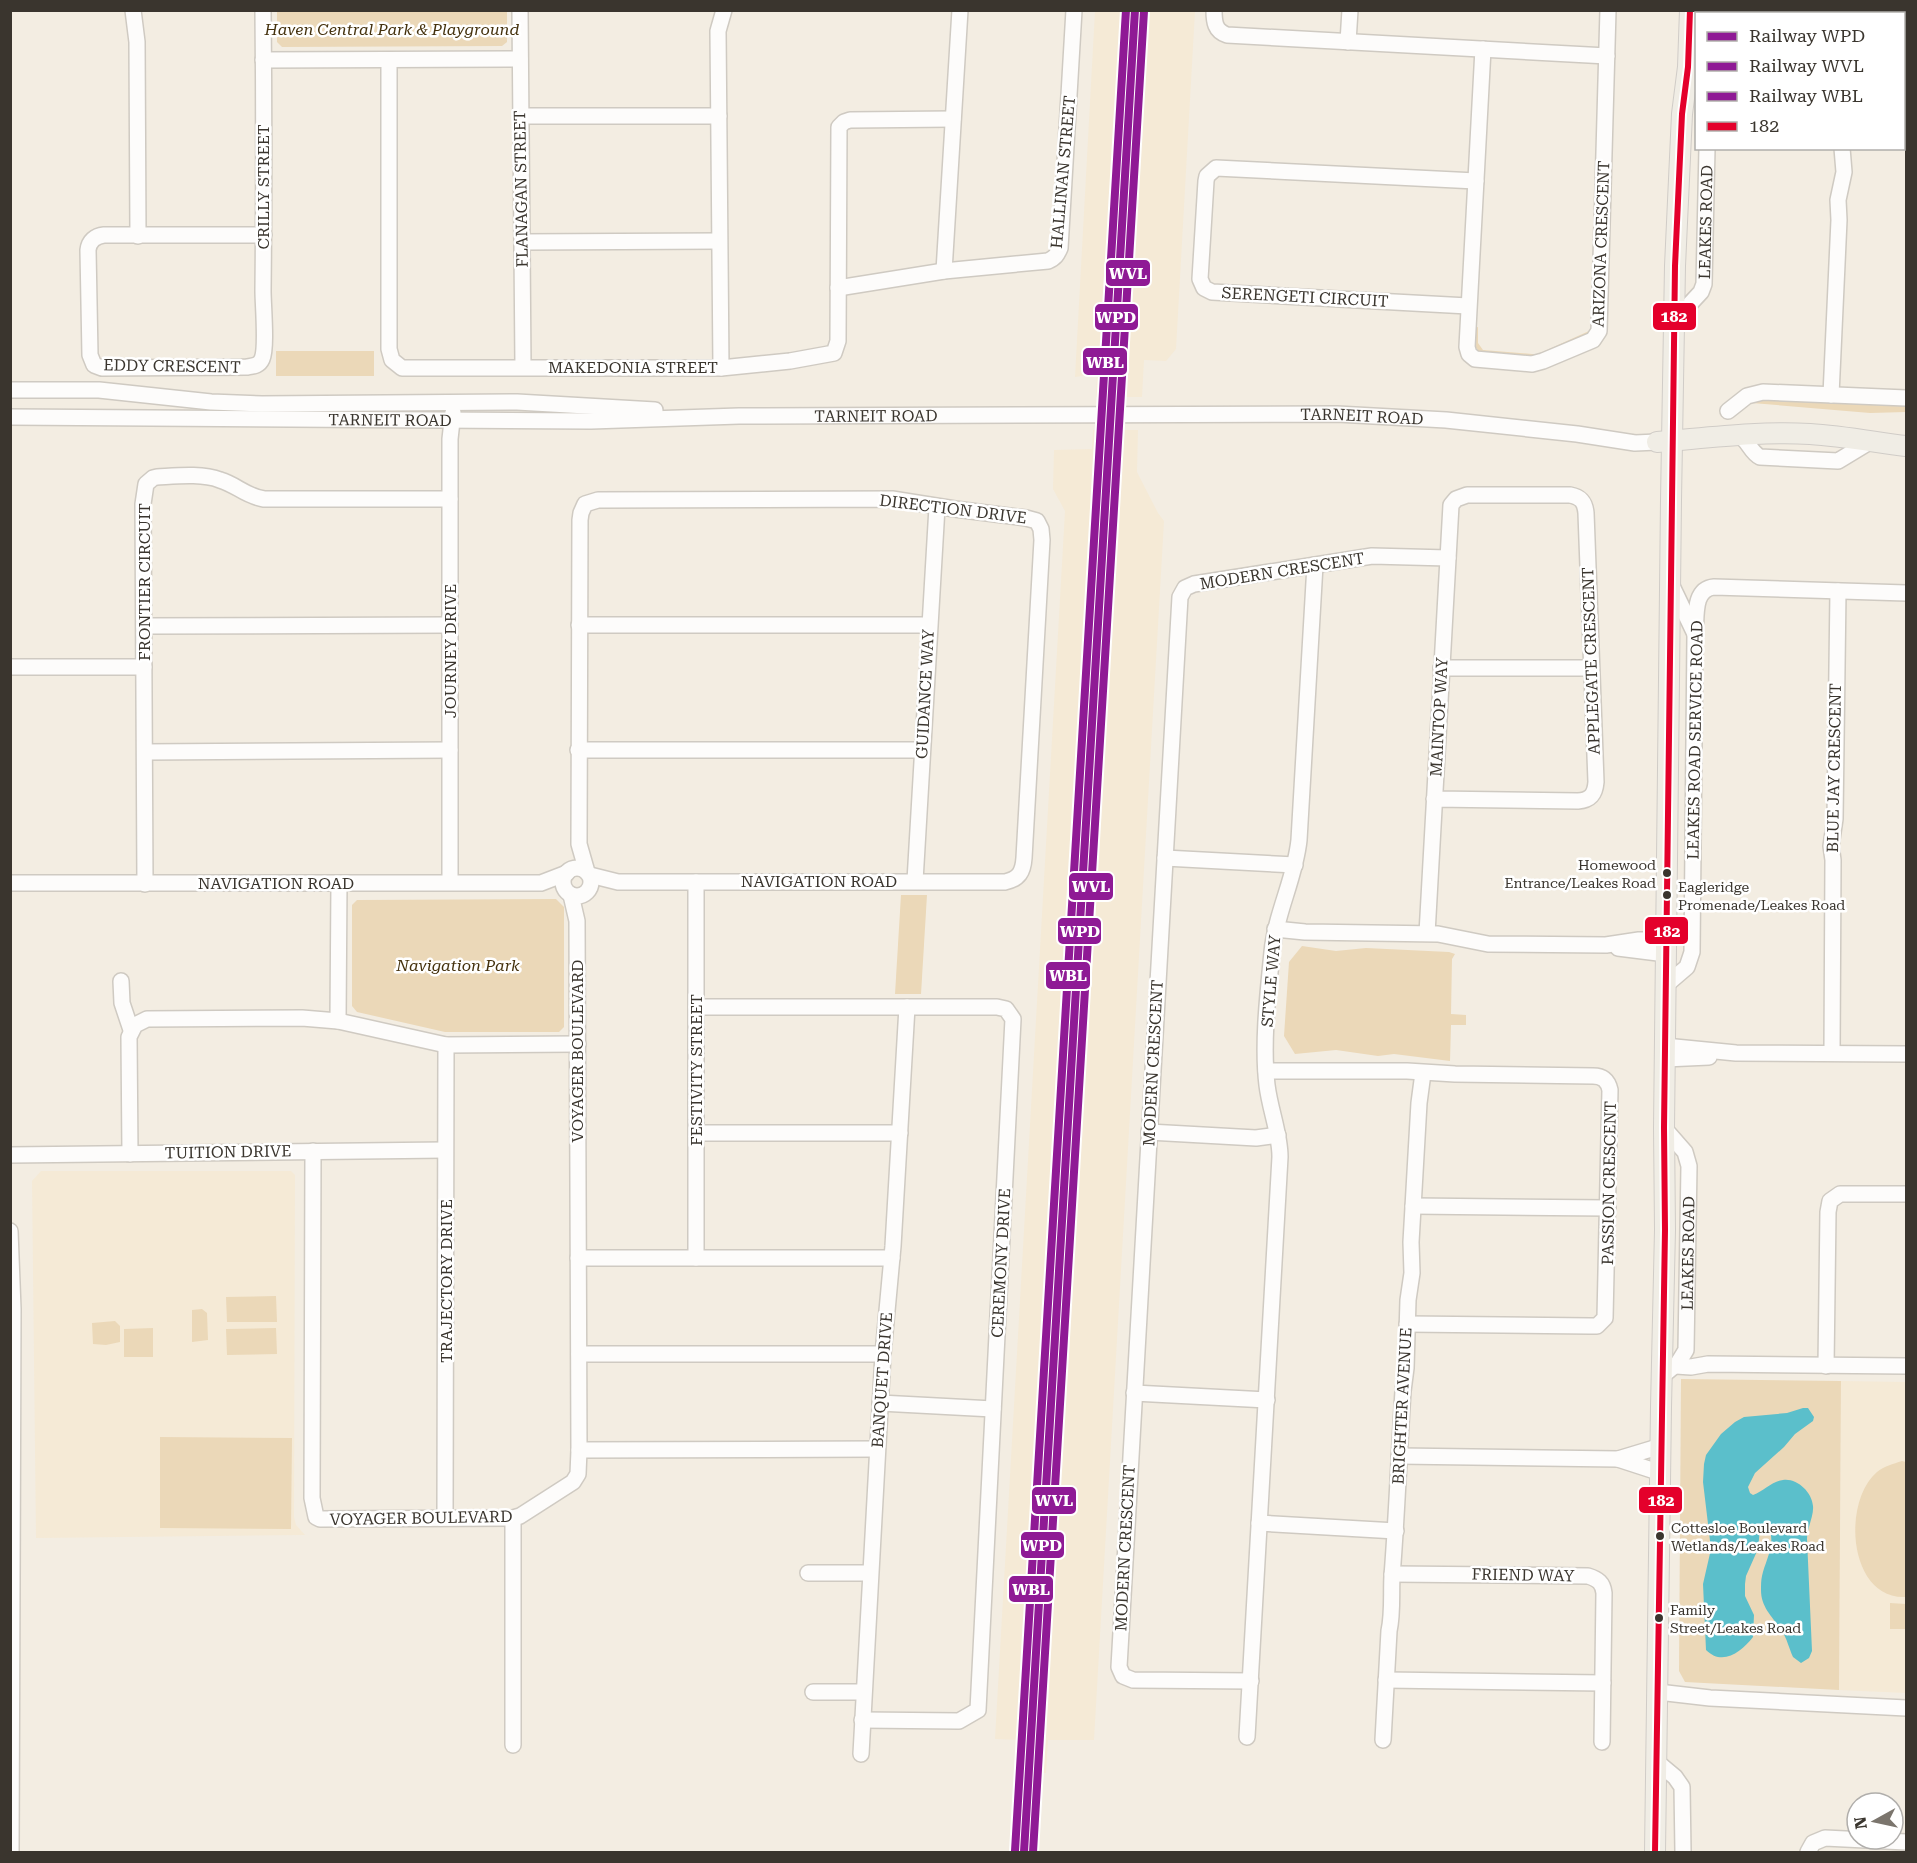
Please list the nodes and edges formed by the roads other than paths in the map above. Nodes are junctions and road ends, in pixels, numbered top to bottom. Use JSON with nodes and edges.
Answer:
{"nodes":[{"id":1,"x":133,"y":10,"type":"edge"},
{"id":2,"x":263,"y":10,"type":"edge"},
{"id":3,"x":520,"y":10,"type":"edge"},
{"id":4,"x":712,"y":10,"type":"edge"},
{"id":5,"x":724,"y":10,"type":"edge"},
{"id":6,"x":960,"y":10,"type":"edge"},
{"id":7,"x":1074,"y":10,"type":"edge"},
{"id":8,"x":1214,"y":10,"type":"edge"},
{"id":9,"x":1350,"y":10,"type":"edge"},
{"id":10,"x":1608,"y":10,"type":"edge"},
{"id":11,"x":1689,"y":16,"type":"edge"},
{"id":12,"x":718,"y":31,"type":"junction"},
{"id":13,"x":1348,"y":42,"type":"junction"},
{"id":14,"x":1483,"y":49,"type":"junction"},
{"id":15,"x":1607,"y":56,"type":"junction"},
{"id":16,"x":520,"y":59,"type":"junction"},
{"id":17,"x":263,"y":60,"type":"junction"},
{"id":18,"x":389,"y":60,"type":"junction"},
{"id":19,"x":521,"y":116,"type":"junction"},
{"id":20,"x":719,"y":116,"type":"junction"},
{"id":21,"x":953,"y":119,"type":"junction"},
{"id":22,"x":1707,"y":150,"type":"edge"},
{"id":23,"x":1842,"y":150,"type":"edge"},
{"id":24,"x":1476,"y":181,"type":"junction"},
{"id":25,"x":264,"y":235,"type":"junction"},
{"id":26,"x":138,"y":236,"type":"junction"},
{"id":27,"x":522,"y":242,"type":"junction"},
{"id":28,"x":719,"y":242,"type":"junction"},
{"id":29,"x":944,"y":271,"type":"junction"},
{"id":30,"x":838,"y":288,"type":"junction"},
{"id":31,"x":1468,"y":306,"type":"junction"},
{"id":32,"x":1674,"y":321,"type":"junction"},
{"id":33,"x":260,"y":363,"type":"joint"},
{"id":34,"x":523,"y":367,"type":"junction"},
{"id":35,"x":721,"y":368,"type":"junction"},
{"id":36,"x":10,"y":390,"type":"edge"},
{"id":37,"x":1831,"y":394,"type":"junction"},
{"id":38,"x":1906,"y":398,"type":"edge"},
{"id":39,"x":471,"y":403,"type":"junction"},
{"id":40,"x":314,"y":404,"type":"junction"},
{"id":41,"x":1728,"y":411,"type":"dead end"},
{"id":42,"x":723,"y":416,"type":"junction"},
{"id":43,"x":10,"y":417,"type":"edge"},
{"id":44,"x":451,"y":419,"type":"junction"},
{"id":45,"x":1738,"y":435,"type":"junction"},
{"id":46,"x":1871,"y":441,"type":"junction"},
{"id":47,"x":1664,"y":442,"type":"junction"},
{"id":48,"x":1904,"y":450,"type":"edge"},
{"id":49,"x":450,"y":500,"type":"junction"},
{"id":50,"x":1453,"y":502,"type":"joint"},
{"id":51,"x":937,"y":507,"type":"junction"},
{"id":52,"x":1448,"y":558,"type":"junction"},
{"id":53,"x":1315,"y":565,"type":"junction"},
{"id":54,"x":1670,"y":583,"type":"junction"},
{"id":55,"x":1838,"y":591,"type":"junction"},
{"id":56,"x":1906,"y":593,"type":"edge"},
{"id":57,"x":450,"y":625,"type":"junction"},
{"id":58,"x":579,"y":625,"type":"junction"},
{"id":59,"x":929,"y":625,"type":"junction"},
{"id":60,"x":144,"y":626,"type":"junction"},
{"id":61,"x":1695,"y":634,"type":"junction"},
{"id":62,"x":10,"y":666,"type":"edge"},
{"id":63,"x":144,"y":667,"type":"junction"},
{"id":64,"x":1441,"y":668,"type":"junction"},
{"id":65,"x":1591,"y":668,"type":"junction"},
{"id":66,"x":450,"y":750,"type":"junction"},
{"id":67,"x":578,"y":750,"type":"junction"},
{"id":68,"x":922,"y":750,"type":"junction"},
{"id":69,"x":145,"y":752,"type":"junction"},
{"id":70,"x":1434,"y":799,"type":"junction"},
{"id":71,"x":579,"y":844,"type":"junction"},
{"id":72,"x":1165,"y":858,"type":"junction"},
{"id":73,"x":1295,"y":865,"type":"junction"},
{"id":74,"x":568,"y":871,"type":"junction"},
{"id":75,"x":588,"y":873,"type":"junction"},
{"id":76,"x":1019,"y":875,"type":"joint"},
{"id":77,"x":915,"y":881,"type":"junction"},
{"id":78,"x":450,"y":882,"type":"junction"},
{"id":79,"x":618,"y":882,"type":"junction"},
{"id":80,"x":696,"y":882,"type":"junction"},
{"id":81,"x":10,"y":883,"type":"edge"},
{"id":82,"x":339,"y":883,"type":"junction"},
{"id":83,"x":541,"y":883,"type":"junction"},
{"id":84,"x":146,"y":884,"type":"junction"},
{"id":85,"x":589,"y":891,"type":"junction"},
{"id":86,"x":569,"y":894,"type":"junction"},
{"id":87,"x":577,"y":921,"type":"junction"},
{"id":88,"x":1275,"y":929,"type":"junction"},
{"id":89,"x":1427,"y":933,"type":"junction"},
{"id":90,"x":1666,"y":947,"type":"junction"},
{"id":91,"x":121,"y":981,"type":"dead end"},
{"id":92,"x":1666,"y":985,"type":"junction"},
{"id":93,"x":696,"y":1007,"type":"junction"},
{"id":94,"x":907,"y":1007,"type":"junction"},
{"id":95,"x":338,"y":1021,"type":"junction"},
{"id":96,"x":131,"y":1030,"type":"junction"},
{"id":97,"x":578,"y":1044,"type":"junction"},
{"id":98,"x":446,"y":1045,"type":"junction"},
{"id":99,"x":1665,"y":1052,"type":"junction"},
{"id":100,"x":1832,"y":1053,"type":"junction"},
{"id":101,"x":1906,"y":1054,"type":"edge"},
{"id":102,"x":1266,"y":1071,"type":"junction"},
{"id":103,"x":1423,"y":1072,"type":"junction"},
{"id":104,"x":1664,"y":1128,"type":"junction"},
{"id":105,"x":1149,"y":1132,"type":"junction"},
{"id":106,"x":697,"y":1133,"type":"junction"},
{"id":107,"x":900,"y":1133,"type":"junction"},
{"id":108,"x":1278,"y":1135,"type":"junction"},
{"id":109,"x":445,"y":1149,"type":"junction"},
{"id":110,"x":313,"y":1151,"type":"junction"},
{"id":111,"x":130,"y":1154,"type":"junction"},
{"id":112,"x":10,"y":1155,"type":"edge"},
{"id":113,"x":1906,"y":1194,"type":"edge"},
{"id":114,"x":1413,"y":1206,"type":"junction"},
{"id":115,"x":1608,"y":1208,"type":"junction"},
{"id":116,"x":10,"y":1231,"type":"edge"},
{"id":117,"x":578,"y":1258,"type":"junction"},
{"id":118,"x":696,"y":1258,"type":"junction"},
{"id":119,"x":892,"y":1258,"type":"junction"},
{"id":120,"x":12,"y":1309,"type":"edge"},
{"id":121,"x":1407,"y":1324,"type":"junction"},
{"id":122,"x":1687,"y":1344,"type":"junction"},
{"id":123,"x":579,"y":1354,"type":"junction"},
{"id":124,"x":883,"y":1354,"type":"junction"},
{"id":125,"x":1708,"y":1364,"type":"junction"},
{"id":126,"x":1826,"y":1366,"type":"junction"},
{"id":127,"x":1906,"y":1366,"type":"edge"},
{"id":128,"x":1668,"y":1371,"type":"junction"},
{"id":129,"x":1134,"y":1393,"type":"junction"},
{"id":130,"x":1267,"y":1400,"type":"junction"},
{"id":131,"x":880,"y":1403,"type":"junction"},
{"id":132,"x":993,"y":1410,"type":"junction"},
{"id":133,"x":11,"y":1415,"type":"edge"},
{"id":134,"x":1661,"y":1446,"type":"junction"},
{"id":135,"x":877,"y":1449,"type":"junction"},
{"id":136,"x":579,"y":1450,"type":"junction"},
{"id":137,"x":1399,"y":1456,"type":"junction"},
{"id":138,"x":1618,"y":1459,"type":"junction"},
{"id":139,"x":1661,"y":1473,"type":"junction"},
{"id":140,"x":445,"y":1518,"type":"junction"},
{"id":141,"x":513,"y":1518,"type":"junction"},
{"id":142,"x":1259,"y":1522,"type":"junction"},
{"id":143,"x":1396,"y":1531,"type":"junction"},
{"id":144,"x":808,"y":1573,"type":"dead end"},
{"id":145,"x":870,"y":1573,"type":"junction"},
{"id":146,"x":1392,"y":1574,"type":"junction"},
{"id":147,"x":1386,"y":1680,"type":"junction"},
{"id":148,"x":1251,"y":1681,"type":"junction"},
{"id":149,"x":1603,"y":1683,"type":"junction"},
{"id":150,"x":11,"y":1691,"type":"edge"},
{"id":151,"x":813,"y":1692,"type":"dead end"},
{"id":152,"x":863,"y":1692,"type":"junction"},
{"id":153,"x":1658,"y":1697,"type":"junction"},
{"id":154,"x":1906,"y":1708,"type":"edge"},
{"id":155,"x":862,"y":1720,"type":"junction"},
{"id":156,"x":1247,"y":1737,"type":"dead end"},
{"id":157,"x":1383,"y":1740,"type":"dead end"},
{"id":158,"x":1602,"y":1742,"type":"dead end"},
{"id":159,"x":513,"y":1745,"type":"dead end"},
{"id":160,"x":861,"y":1754,"type":"dead end"},
{"id":161,"x":1658,"y":1762,"type":"junction"},
{"id":162,"x":11,"y":1796,"type":"edge"},
{"id":163,"x":1906,"y":1842,"type":"edge"},
{"id":164,"x":11,"y":1852,"type":"edge"},
{"id":165,"x":1655,"y":1852,"type":"edge"},
{"id":166,"x":1683,"y":1852,"type":"edge"},
{"id":167,"x":1808,"y":1852,"type":"edge"}],
"edges":[{"from":1,"to":26,"type":"street"},
{"from":2,"to":17,"type":"street","name":"CRILLY STREET"},
{"from":3,"to":16,"type":"street","name":"FLANAGAN STREET"},
{"from":4,"to":12,"type":"street"},
{"from":5,"to":12,"type":"street"},
{"from":6,"to":21,"type":"street"},
{"from":7,"to":29,"type":"street","name":"HALLINAN STREET"},
{"from":8,"to":13,"type":"street"},
{"from":9,"to":13,"type":"street"},
{"from":10,"to":15,"type":"street"},
{"from":11,"to":32,"type":"main road","name":"LEAKES ROAD"},
{"from":12,"to":20,"type":"street"},
{"from":13,"to":14,"type":"street"},
{"from":14,"to":15,"type":"street"},
{"from":14,"to":24,"type":"street"},
{"from":15,"to":31,"type":"street","name":"ARIZONA CRESCENT"},
{"from":16,"to":18,"type":"street"},
{"from":16,"to":19,"type":"street","name":"FLANAGAN STREET"},
{"from":17,"to":18,"type":"street"},
{"from":17,"to":25,"type":"street","name":"CRILLY STREET"},
{"from":18,"to":34,"type":"street","name":"MAKEDONIA STREET"},
{"from":19,"to":20,"type":"street"},
{"from":19,"to":27,"type":"street","name":"FLANAGAN STREET"},
{"from":20,"to":28,"type":"street"},
{"from":21,"to":29,"type":"street"},
{"from":21,"to":30,"type":"street","name":"MAKEDONIA STREET"},
{"from":22,"to":32,"type":"street","name":"LEAKES ROAD"},
{"from":23,"to":37,"type":"street"},
{"from":24,"to":31,"type":"street"},
{"from":24,"to":31,"type":"street","name":"SERENGETI CIRCUIT"},
{"from":25,"to":26,"type":"street","name":"EDDY CRESCENT"},
{"from":25,"to":33,"type":"street","name":"CRILLY STREET"},
{"from":26,"to":33,"type":"street","name":"EDDY CRESCENT"},
{"from":27,"to":28,"type":"street"},
{"from":27,"to":34,"type":"street","name":"FLANAGAN STREET"},
{"from":28,"to":35,"type":"street"},
{"from":29,"to":30,"type":"street","name":"HALLINAN STREET"},
{"from":30,"to":35,"type":"street","name":"MAKEDONIA STREET"},
{"from":32,"to":47,"type":"main road","name":"LEAKES ROAD"},
{"from":34,"to":35,"type":"street","name":"MAKEDONIA STREET"},
{"from":36,"to":40,"type":"street"},
{"from":37,"to":38,"type":"street"},
{"from":37,"to":41,"type":"street"},
{"from":39,"to":40,"type":"street"},
{"from":39,"to":42,"type":"street"},
{"from":39,"to":44,"type":"street"},
{"from":40,"to":44,"type":"street"},
{"from":42,"to":44,"type":"street","name":"TARNEIT ROAD"},
{"from":42,"to":47,"type":"street","name":"TARNEIT ROAD"},
{"from":43,"to":44,"type":"street","name":"TARNEIT ROAD"},
{"from":44,"to":49,"type":"street","name":"JOURNEY DRIVE"},
{"from":45,"to":46,"type":"main road","name":"TARNEIT ROAD"},
{"from":45,"to":46,"type":"street"},
{"from":45,"to":47,"type":"main road","name":"TARNEIT ROAD"},
{"from":46,"to":48,"type":"main road","name":"TARNEIT ROAD"},
{"from":47,"to":54,"type":"main road","name":"LEAKES ROAD"},
{"from":49,"to":57,"type":"street","name":"JOURNEY DRIVE"},
{"from":49,"to":60,"type":"street","name":"FRONTIER CIRCUIT"},
{"from":50,"to":52,"type":"street","name":"MAINTOP WAY"},
{"from":50,"to":65,"type":"street","name":"APPLEGATE CRESCENT"},
{"from":51,"to":58,"type":"street","name":"DIRECTION DRIVE"},
{"from":51,"to":59,"type":"street","name":"GUIDANCE WAY"},
{"from":51,"to":76,"type":"street","name":"DIRECTION DRIVE"},
{"from":52,"to":53,"type":"street","name":"MODERN CRESCENT"},
{"from":52,"to":64,"type":"street","name":"MAINTOP WAY"},
{"from":53,"to":72,"type":"street","name":"MODERN CRESCENT"},
{"from":53,"to":73,"type":"street","name":"STYLE WAY"},
{"from":54,"to":61,"type":"street","name":"LEAKES ROAD"},
{"from":54,"to":90,"type":"main road","name":"LEAKES ROAD"},
{"from":55,"to":56,"type":"street"},
{"from":55,"to":61,"type":"street","name":"LEAKES ROAD SERVICE ROAD"},
{"from":55,"to":100,"type":"street","name":"BLUE JAY CRESCENT"},
{"from":57,"to":60,"type":"street"},
{"from":57,"to":66,"type":"street","name":"JOURNEY DRIVE"},
{"from":58,"to":59,"type":"street"},
{"from":58,"to":67,"type":"street"},
{"from":59,"to":68,"type":"street","name":"GUIDANCE WAY"},
{"from":60,"to":63,"type":"street","name":"FRONTIER CIRCUIT"},
{"from":61,"to":92,"type":"street","name":"LEAKES ROAD SERVICE ROAD"},
{"from":62,"to":63,"type":"street"},
{"from":63,"to":69,"type":"street","name":"FRONTIER CIRCUIT"},
{"from":64,"to":65,"type":"street"},
{"from":64,"to":70,"type":"street","name":"MAINTOP WAY"},
{"from":65,"to":70,"type":"street","name":"APPLEGATE CRESCENT"},
{"from":66,"to":69,"type":"street"},
{"from":66,"to":78,"type":"street","name":"JOURNEY DRIVE"},
{"from":67,"to":68,"type":"street"},
{"from":67,"to":71,"type":"street"},
{"from":68,"to":77,"type":"street","name":"GUIDANCE WAY"},
{"from":69,"to":84,"type":"street","name":"FRONTIER CIRCUIT"},
{"from":70,"to":89,"type":"street","name":"MAINTOP WAY"},
{"from":71,"to":74,"type":"street"},
{"from":71,"to":75,"type":"street"},
{"from":72,"to":73,"type":"street"},
{"from":72,"to":105,"type":"street","name":"MODERN CRESCENT"},
{"from":73,"to":88,"type":"street","name":"STYLE WAY"},
{"from":74,"to":75,"type":"street"},
{"from":74,"to":83,"type":"street","name":"NAVIGATION ROAD"},
{"from":74,"to":86,"type":"street"},
{"from":75,"to":79,"type":"street","name":"NAVIGATION ROAD"},
{"from":75,"to":85,"type":"street"},
{"from":76,"to":77,"type":"street","name":"NAVIGATION ROAD"},
{"from":77,"to":80,"type":"street","name":"NAVIGATION ROAD"},
{"from":78,"to":82,"type":"street","name":"NAVIGATION ROAD"},
{"from":78,"to":83,"type":"street","name":"NAVIGATION ROAD"},
{"from":79,"to":80,"type":"street","name":"NAVIGATION ROAD"},
{"from":79,"to":85,"type":"street","name":"NAVIGATION ROAD"},
{"from":80,"to":93,"type":"street","name":"FESTIVITY STREET"},
{"from":81,"to":84,"type":"street","name":"NAVIGATION ROAD"},
{"from":82,"to":84,"type":"street","name":"NAVIGATION ROAD"},
{"from":82,"to":95,"type":"street"},
{"from":83,"to":86,"type":"street","name":"NAVIGATION ROAD"},
{"from":85,"to":86,"type":"street"},
{"from":85,"to":87,"type":"street","name":"VOYAGER BOULEVARD"},
{"from":86,"to":87,"type":"street","name":"VOYAGER BOULEVARD"},
{"from":87,"to":97,"type":"street","name":"VOYAGER BOULEVARD"},
{"from":88,"to":89,"type":"street"},
{"from":88,"to":102,"type":"street","name":"STYLE WAY"},
{"from":89,"to":90,"type":"street"},
{"from":90,"to":92,"type":"main road","name":"LEAKES ROAD"},
{"from":91,"to":96,"type":"street"},
{"from":92,"to":99,"type":"main road","name":"LEAKES ROAD"},
{"from":93,"to":94,"type":"street","name":"CEREMONY DRIVE"},
{"from":93,"to":106,"type":"street","name":"FESTIVITY STREET"},
{"from":94,"to":107,"type":"street","name":"BANQUET DRIVE"},
{"from":94,"to":132,"type":"street","name":"CEREMONY DRIVE"},
{"from":95,"to":96,"type":"street"},
{"from":95,"to":98,"type":"street"},
{"from":96,"to":111,"type":"street"},
{"from":97,"to":98,"type":"street"},
{"from":97,"to":117,"type":"street","name":"VOYAGER BOULEVARD"},
{"from":98,"to":109,"type":"street","name":"TRAJECTORY DRIVE"},
{"from":99,"to":100,"type":"street"},
{"from":99,"to":104,"type":"main road","name":"LEAKES ROAD"},
{"from":100,"to":101,"type":"street"},
{"from":102,"to":103,"type":"street","name":"PASSION CRESCENT"},
{"from":102,"to":108,"type":"street","name":"STYLE WAY"},
{"from":103,"to":114,"type":"street","name":"BRIGHTER AVENUE"},
{"from":103,"to":115,"type":"street","name":"PASSION CRESCENT"},
{"from":104,"to":122,"type":"street","name":"LEAKES ROAD"},
{"from":104,"to":128,"type":"main road","name":"LEAKES ROAD"},
{"from":105,"to":108,"type":"street"},
{"from":105,"to":129,"type":"street","name":"MODERN CRESCENT"},
{"from":106,"to":107,"type":"street"},
{"from":106,"to":118,"type":"street","name":"FESTIVITY STREET"},
{"from":107,"to":119,"type":"street","name":"BANQUET DRIVE"},
{"from":108,"to":130,"type":"street","name":"STYLE WAY"},
{"from":109,"to":110,"type":"street","name":"TUITION DRIVE"},
{"from":109,"to":140,"type":"street","name":"TRAJECTORY DRIVE"},
{"from":110,"to":111,"type":"street","name":"TUITION DRIVE"},
{"from":110,"to":140,"type":"street","name":"VOYAGER BOULEVARD"},
{"from":111,"to":112,"type":"street","name":"TUITION DRIVE"},
{"from":113,"to":126,"type":"street"},
{"from":114,"to":115,"type":"street"},
{"from":114,"to":121,"type":"street","name":"BRIGHTER AVENUE"},
{"from":115,"to":121,"type":"street","name":"PASSION CRESCENT"},
{"from":116,"to":120,"type":"street"},
{"from":117,"to":118,"type":"street"},
{"from":117,"to":123,"type":"street","name":"VOYAGER BOULEVARD"},
{"from":118,"to":119,"type":"street"},
{"from":119,"to":124,"type":"street","name":"BANQUET DRIVE"},
{"from":120,"to":133,"type":"street"},
{"from":121,"to":137,"type":"street","name":"BRIGHTER AVENUE"},
{"from":122,"to":125,"type":"street"},
{"from":122,"to":128,"type":"street","name":"LEAKES ROAD"},
{"from":123,"to":124,"type":"street"},
{"from":123,"to":136,"type":"street","name":"VOYAGER BOULEVARD"},
{"from":124,"to":131,"type":"street","name":"BANQUET DRIVE"},
{"from":125,"to":126,"type":"street"},
{"from":125,"to":128,"type":"street"},
{"from":126,"to":127,"type":"street"},
{"from":128,"to":134,"type":"main road","name":"LEAKES ROAD"},
{"from":129,"to":130,"type":"street"},
{"from":129,"to":148,"type":"street","name":"MODERN CRESCENT"},
{"from":130,"to":142,"type":"street","name":"STYLE WAY"},
{"from":131,"to":132,"type":"street"},
{"from":131,"to":135,"type":"street","name":"BANQUET DRIVE"},
{"from":132,"to":155,"type":"street","name":"CEREMONY DRIVE"},
{"from":133,"to":150,"type":"street"},
{"from":134,"to":138,"type":"street"},
{"from":134,"to":139,"type":"main road","name":"LEAKES ROAD"},
{"from":135,"to":136,"type":"street"},
{"from":135,"to":145,"type":"street","name":"BANQUET DRIVE"},
{"from":136,"to":141,"type":"street","name":"VOYAGER BOULEVARD"},
{"from":137,"to":138,"type":"street"},
{"from":137,"to":143,"type":"street","name":"BRIGHTER AVENUE"},
{"from":138,"to":139,"type":"street"},
{"from":139,"to":153,"type":"main road","name":"LEAKES ROAD"},
{"from":140,"to":141,"type":"street","name":"VOYAGER BOULEVARD"},
{"from":141,"to":159,"type":"street"},
{"from":142,"to":143,"type":"street"},
{"from":142,"to":148,"type":"street","name":"STYLE WAY"},
{"from":143,"to":146,"type":"street","name":"BRIGHTER AVENUE"},
{"from":144,"to":145,"type":"street"},
{"from":145,"to":152,"type":"street","name":"BANQUET DRIVE"},
{"from":146,"to":147,"type":"street","name":"BRIGHTER AVENUE"},
{"from":146,"to":149,"type":"street","name":"FRIEND WAY"},
{"from":147,"to":149,"type":"street"},
{"from":147,"to":157,"type":"street","name":"BRIGHTER AVENUE"},
{"from":148,"to":156,"type":"street","name":"STYLE WAY"},
{"from":149,"to":158,"type":"street","name":"FRIEND WAY"},
{"from":150,"to":162,"type":"street"},
{"from":151,"to":152,"type":"street"},
{"from":152,"to":155,"type":"street","name":"BANQUET DRIVE"},
{"from":153,"to":154,"type":"street"},
{"from":153,"to":161,"type":"main road","name":"LEAKES ROAD"},
{"from":155,"to":160,"type":"street","name":"BANQUET DRIVE"},
{"from":161,"to":165,"type":"main road","name":"LEAKES ROAD"},
{"from":161,"to":166,"type":"street"},
{"from":162,"to":164,"type":"street"},
{"from":163,"to":167,"type":"street"}]}
